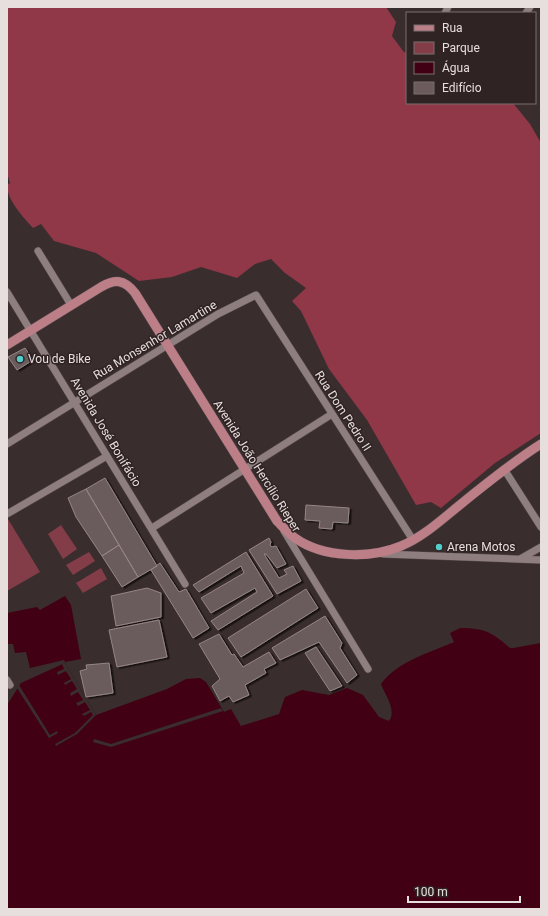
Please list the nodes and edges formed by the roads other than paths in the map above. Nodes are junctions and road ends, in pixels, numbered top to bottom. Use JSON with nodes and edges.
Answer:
{"nodes":[{"id":1,"x":38,"y":251,"type":"dead end"},
{"id":2,"x":7,"y":292,"type":"edge"},
{"id":3,"x":256,"y":295,"type":"joint"},
{"id":4,"x":71,"y":305,"type":"junction"},
{"id":5,"x":30,"y":330,"type":"junction"},
{"id":6,"x":7,"y":345,"type":"edge"},
{"id":7,"x":167,"y":345,"type":"junction"},
{"id":8,"x":74,"y":402,"type":"junction"},
{"id":9,"x":332,"y":414,"type":"junction"},
{"id":10,"x":7,"y":444,"type":"edge"},
{"id":11,"x":541,"y":444,"type":"edge"},
{"id":12,"x":107,"y":456,"type":"junction"},
{"id":13,"x":245,"y":469,"type":"junction"},
{"id":14,"x":504,"y":469,"type":"junction"},
{"id":15,"x":7,"y":514,"type":"edge"},
{"id":16,"x":277,"y":521,"type":"junction"},
{"id":17,"x":541,"y":527,"type":"edge"},
{"id":18,"x":152,"y":528,"type":"junction"},
{"id":19,"x":413,"y":540,"type":"junction"},
{"id":20,"x":541,"y":547,"type":"edge"},
{"id":21,"x":375,"y":554,"type":"junction"},
{"id":22,"x":520,"y":559,"type":"junction"},
{"id":23,"x":541,"y":560,"type":"edge"},
{"id":24,"x":185,"y":584,"type":"dead end"},
{"id":25,"x":368,"y":669,"type":"dead end"}],
"edges":[{"from":1,"to":4,"type":"street"},
{"from":2,"to":5,"type":"street","name":"Avenida José Bonifácio"},
{"from":3,"to":7,"type":"street","name":"Rua Monsenhor Lamartine"},
{"from":3,"to":9,"type":"street","name":"Rua Dom Pedro II"},
{"from":4,"to":5,"type":"main road"},
{"from":4,"to":7,"type":"main road","name":"Avenida João Hercílio Rieper"},
{"from":5,"to":6,"type":"main road"},
{"from":5,"to":8,"type":"street","name":"Avenida José Bonifácio"},
{"from":7,"to":8,"type":"street","name":"Rua Monsenhor Lamartine"},
{"from":7,"to":13,"type":"main road","name":"Avenida João Hercílio Rieper"},
{"from":8,"to":10,"type":"street","name":"Rua Monsenhor Lamartine"},
{"from":8,"to":12,"type":"street","name":"Avenida José Bonifácio"},
{"from":9,"to":13,"type":"street"},
{"from":9,"to":19,"type":"street","name":"Rua Dom Pedro II"},
{"from":11,"to":14,"type":"main road"},
{"from":12,"to":15,"type":"street"},
{"from":12,"to":18,"type":"street","name":"Avenida José Bonifácio"},
{"from":13,"to":16,"type":"main road","name":"Avenida João Hercílio Rieper"},
{"from":13,"to":18,"type":"street"},
{"from":14,"to":17,"type":"street"},
{"from":14,"to":19,"type":"main road"},
{"from":16,"to":21,"type":"main road"},
{"from":16,"to":25,"type":"street","name":"Avenida João Hercílio Rieper"},
{"from":18,"to":24,"type":"street","name":"Avenida José Bonifácio"},
{"from":19,"to":21,"type":"main road"},
{"from":20,"to":22,"type":"street"},
{"from":21,"to":22,"type":"street"},
{"from":22,"to":23,"type":"street"}]}
